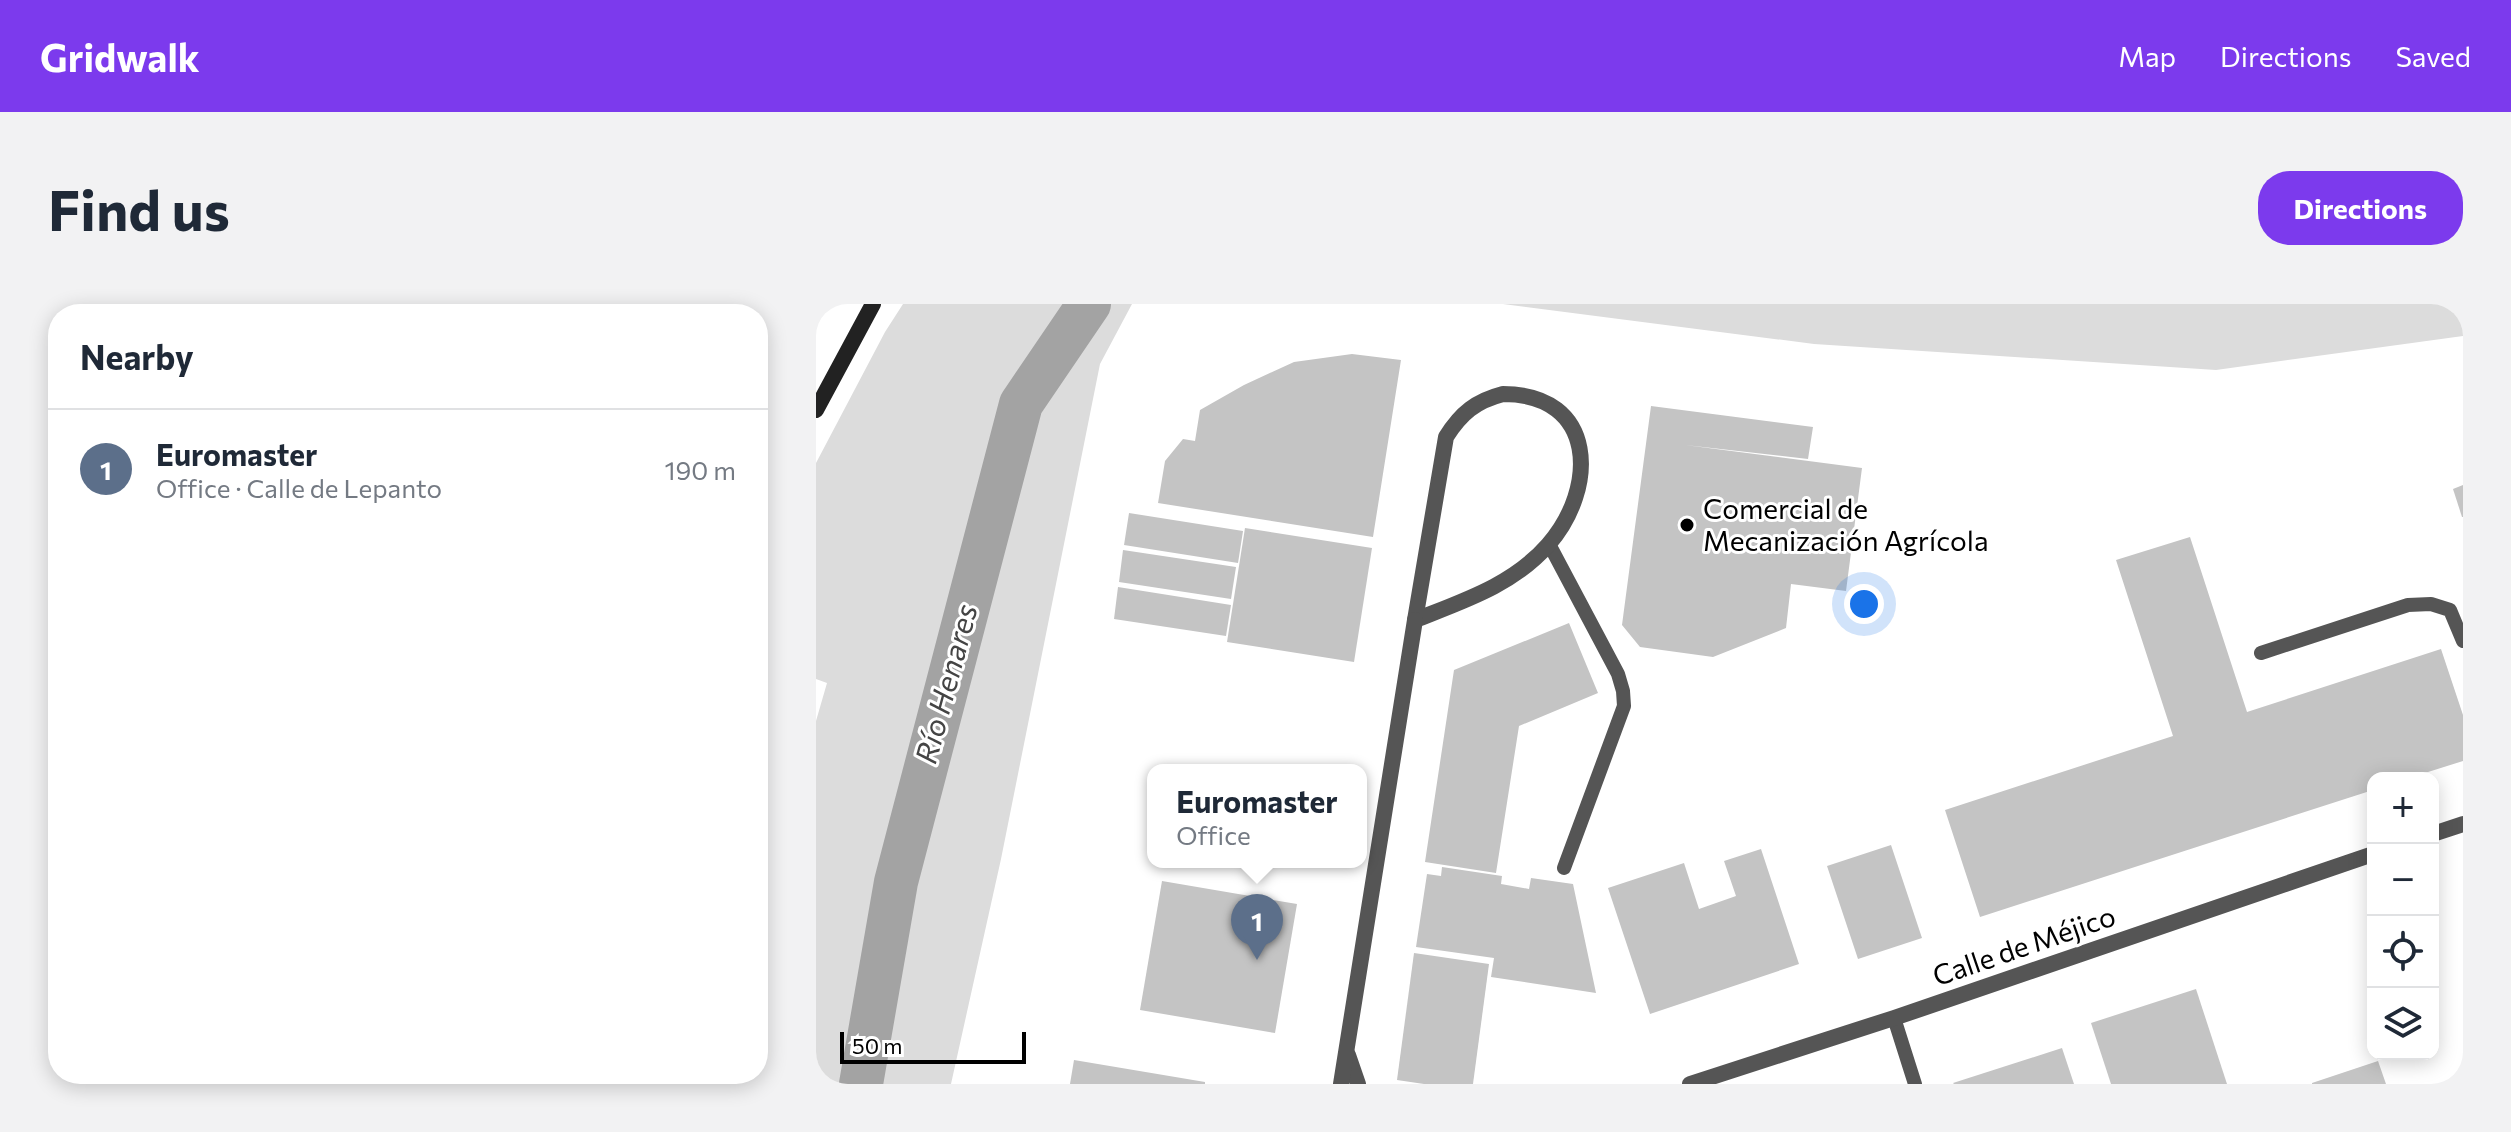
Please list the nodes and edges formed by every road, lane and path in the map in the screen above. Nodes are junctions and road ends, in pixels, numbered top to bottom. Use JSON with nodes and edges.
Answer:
{"nodes":[{"id":1,"x":873,"y":304,"type":"edge"},
{"id":2,"x":816,"y":410,"type":"edge"},
{"id":3,"x":1549,"y":544,"type":"junction"},
{"id":4,"x":1415,"y":620,"type":"junction"},
{"id":5,"x":2463,"y":641,"type":"edge"},
{"id":6,"x":2261,"y":653,"type":"dead end"},
{"id":7,"x":2463,"y":824,"type":"edge"},
{"id":8,"x":2439,"y":832,"type":"edge"},
{"id":9,"x":2367,"y":856,"type":"edge"},
{"id":10,"x":1564,"y":868,"type":"dead end"},
{"id":11,"x":1894,"y":1018,"type":"junction"},
{"id":12,"x":1347,"y":1050,"type":"junction"},
{"id":13,"x":1341,"y":1084,"type":"edge"},
{"id":14,"x":1358,"y":1084,"type":"edge"},
{"id":15,"x":1690,"y":1084,"type":"edge"},
{"id":16,"x":1915,"y":1084,"type":"edge"}],
"edges":[{"from":1,"to":2,"type":"main road"},
{"from":3,"to":4,"type":"street"},
{"from":3,"to":4,"type":"street"},
{"from":3,"to":10,"type":"lane"},
{"from":4,"to":12,"type":"street"},
{"from":5,"to":6,"type":"lane"},
{"from":7,"to":8,"type":"street"},
{"from":9,"to":11,"type":"street","name":"Calle de Méjico"},
{"from":11,"to":15,"type":"street","name":"Calle de Méjico"},
{"from":11,"to":16,"type":"lane"},
{"from":12,"to":13,"type":"street"},
{"from":12,"to":14,"type":"street"}]}
